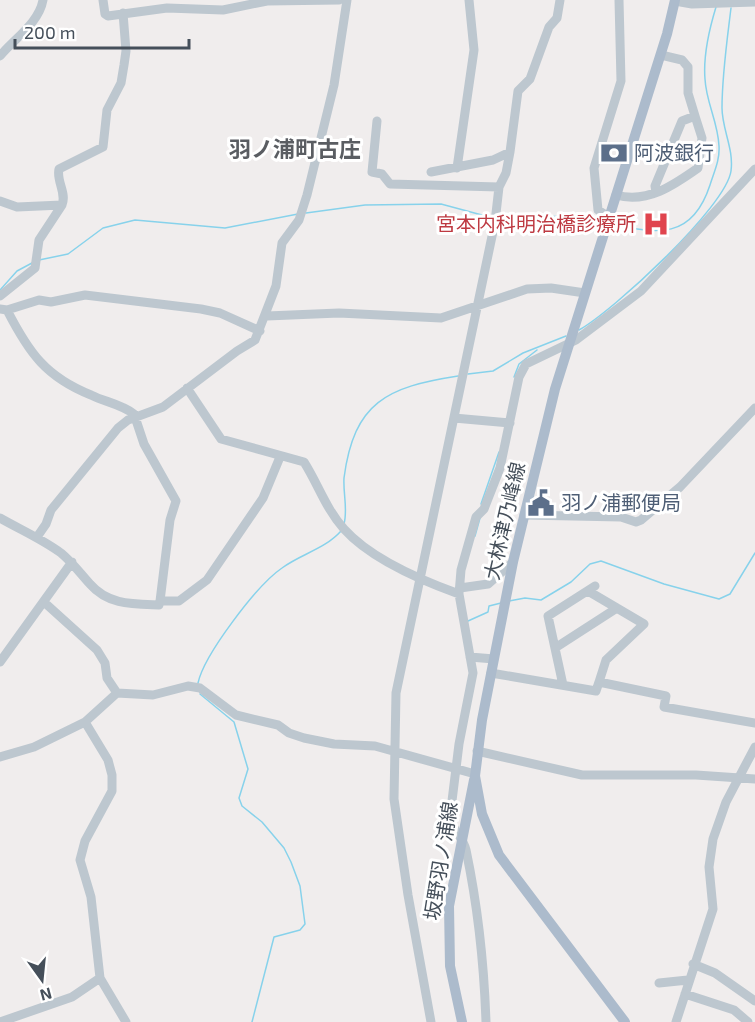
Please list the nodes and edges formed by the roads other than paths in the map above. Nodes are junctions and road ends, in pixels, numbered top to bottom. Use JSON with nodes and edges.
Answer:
{"nodes":[{"id":1,"x":43,"y":0,"type":"edge"},
{"id":2,"x":103,"y":0,"type":"edge"},
{"id":3,"x":339,"y":0,"type":"edge"},
{"id":4,"x":347,"y":0,"type":"edge"},
{"id":5,"x":469,"y":0,"type":"edge"},
{"id":6,"x":560,"y":0,"type":"edge"},
{"id":7,"x":619,"y":0,"type":"edge"},
{"id":8,"x":675,"y":0,"type":"edge"},
{"id":9,"x":755,"y":2,"type":"edge"},
{"id":10,"x":123,"y":14,"type":"junction"},
{"id":11,"x":661,"y":55,"type":"junction"},
{"id":12,"x":0,"y":56,"type":"edge"},
{"id":13,"x":695,"y":116,"type":"junction"},
{"id":14,"x":377,"y":121,"type":"dead end"},
{"id":15,"x":510,"y":152,"type":"junction"},
{"id":16,"x":457,"y":168,"type":"junction"},
{"id":17,"x":755,"y":169,"type":"edge"},
{"id":18,"x":431,"y":172,"type":"dead end"},
{"id":19,"x":499,"y":187,"type":"junction"},
{"id":20,"x":656,"y":192,"type":"junction"},
{"id":21,"x":616,"y":195,"type":"junction"},
{"id":22,"x":0,"y":201,"type":"edge"},
{"id":23,"x":62,"y":205,"type":"junction"},
{"id":24,"x":608,"y":221,"type":"junction"},
{"id":25,"x":585,"y":294,"type":"junction"},
{"id":26,"x":0,"y":296,"type":"edge"},
{"id":27,"x":477,"y":305,"type":"junction"},
{"id":28,"x":4,"y":310,"type":"edge"},
{"id":29,"x":267,"y":315,"type":"junction"},
{"id":30,"x":260,"y":331,"type":"junction"},
{"id":31,"x":571,"y":339,"type":"junction"},
{"id":32,"x":187,"y":388,"type":"junction"},
{"id":33,"x":755,"y":408,"type":"edge"},
{"id":34,"x":135,"y":418,"type":"junction"},
{"id":35,"x":454,"y":418,"type":"junction"},
{"id":36,"x":507,"y":422,"type":"junction"},
{"id":37,"x":280,"y":457,"type":"junction"},
{"id":38,"x":524,"y":515,"type":"junction"},
{"id":39,"x":0,"y":518,"type":"edge"},
{"id":40,"x":37,"y":537,"type":"junction"},
{"id":41,"x":72,"y":562,"type":"junction"},
{"id":42,"x":513,"y":562,"type":"junction"},
{"id":43,"x":420,"y":578,"type":"junction"},
{"id":44,"x":459,"y":591,"type":"junction"},
{"id":45,"x":160,"y":601,"type":"junction"},
{"id":46,"x":45,"y":603,"type":"junction"},
{"id":47,"x":617,"y":608,"type":"junction"},
{"id":48,"x":555,"y":648,"type":"junction"},
{"id":49,"x":470,"y":657,"type":"junction"},
{"id":50,"x":494,"y":659,"type":"junction"},
{"id":51,"x":0,"y":662,"type":"edge"},
{"id":52,"x":491,"y":674,"type":"junction"},
{"id":53,"x":599,"y":682,"type":"junction"},
{"id":54,"x":563,"y":686,"type":"junction"},
{"id":55,"x":117,"y":693,"type":"junction"},
{"id":56,"x":85,"y":722,"type":"junction"},
{"id":57,"x":755,"y":723,"type":"edge"},
{"id":58,"x":755,"y":747,"type":"edge"},
{"id":59,"x":393,"y":751,"type":"junction"},
{"id":60,"x":477,"y":751,"type":"junction"},
{"id":61,"x":0,"y":757,"type":"edge"},
{"id":62,"x":459,"y":770,"type":"junction"},
{"id":63,"x":475,"y":775,"type":"junction"},
{"id":64,"x":740,"y":776,"type":"junction"},
{"id":65,"x":755,"y":779,"type":"edge"},
{"id":66,"x":461,"y":837,"type":"junction"},
{"id":67,"x":693,"y":964,"type":"junction"},
{"id":68,"x":100,"y":978,"type":"junction"},
{"id":69,"x":688,"y":980,"type":"junction"},
{"id":70,"x":659,"y":983,"type":"dead end"},
{"id":71,"x":685,"y":994,"type":"junction"},
{"id":72,"x":755,"y":1001,"type":"edge"},
{"id":73,"x":0,"y":1022,"type":"edge"},
{"id":74,"x":126,"y":1022,"type":"edge"},
{"id":75,"x":432,"y":1022,"type":"edge"},
{"id":76,"x":462,"y":1022,"type":"edge"},
{"id":77,"x":486,"y":1022,"type":"edge"},
{"id":78,"x":625,"y":1022,"type":"edge"},
{"id":79,"x":676,"y":1022,"type":"edge"},
{"id":80,"x":748,"y":1022,"type":"edge"}],
"edges":[{"from":1,"to":12,"type":"street"},
{"from":2,"to":10,"type":"street"},
{"from":3,"to":10,"type":"street"},
{"from":4,"to":29,"type":"street"},
{"from":5,"to":16,"type":"street"},
{"from":6,"to":15,"type":"street"},
{"from":7,"to":24,"type":"street"},
{"from":8,"to":9,"type":"street"},
{"from":8,"to":11,"type":"main road","name":"大林津乃峰線"},
{"from":10,"to":23,"type":"street"},
{"from":11,"to":13,"type":"street"},
{"from":11,"to":21,"type":"main road","name":"大林津乃峰線"},
{"from":13,"to":20,"type":"street"},
{"from":13,"to":20,"type":"street"},
{"from":14,"to":19,"type":"street"},
{"from":15,"to":16,"type":"street"},
{"from":15,"to":19,"type":"street"},
{"from":16,"to":18,"type":"street"},
{"from":17,"to":31,"type":"street"},
{"from":19,"to":27,"type":"street"},
{"from":20,"to":21,"type":"street"},
{"from":21,"to":24,"type":"main road","name":"大林津乃峰線"},
{"from":22,"to":23,"type":"street"},
{"from":23,"to":26,"type":"street"},
{"from":24,"to":25,"type":"main road","name":"大林津乃峰線"},
{"from":25,"to":27,"type":"street"},
{"from":25,"to":31,"type":"main road","name":"大林津乃峰線"},
{"from":27,"to":29,"type":"street"},
{"from":27,"to":35,"type":"street"},
{"from":28,"to":30,"type":"street"},
{"from":28,"to":34,"type":"street"},
{"from":29,"to":30,"type":"street"},
{"from":30,"to":32,"type":"street"},
{"from":31,"to":36,"type":"street"},
{"from":31,"to":38,"type":"main road","name":"大林津乃峰線"},
{"from":32,"to":34,"type":"street"},
{"from":32,"to":37,"type":"street"},
{"from":33,"to":38,"type":"street"},
{"from":34,"to":40,"type":"street"},
{"from":34,"to":45,"type":"street"},
{"from":35,"to":36,"type":"street"},
{"from":35,"to":43,"type":"street"},
{"from":36,"to":44,"type":"street"},
{"from":37,"to":43,"type":"street"},
{"from":37,"to":45,"type":"street"},
{"from":38,"to":42,"type":"main road","name":"大林津乃峰線"},
{"from":39,"to":40,"type":"street"},
{"from":40,"to":41,"type":"street"},
{"from":41,"to":45,"type":"street"},
{"from":41,"to":46,"type":"street"},
{"from":42,"to":44,"type":"street"},
{"from":42,"to":50,"type":"main road","name":"大林津乃峰線"},
{"from":43,"to":44,"type":"street"},
{"from":43,"to":59,"type":"street"},
{"from":44,"to":49,"type":"street"},
{"from":46,"to":51,"type":"street"},
{"from":46,"to":55,"type":"street"},
{"from":47,"to":48,"type":"street"},
{"from":47,"to":48,"type":"street"},
{"from":47,"to":53,"type":"street"},
{"from":48,"to":54,"type":"street"},
{"from":49,"to":50,"type":"street"},
{"from":49,"to":62,"type":"street"},
{"from":50,"to":52,"type":"main road","name":"大林津乃峰線"},
{"from":52,"to":54,"type":"street"},
{"from":52,"to":60,"type":"main road","name":"大林津乃峰線"},
{"from":53,"to":54,"type":"street"},
{"from":53,"to":57,"type":"street"},
{"from":55,"to":56,"type":"street"},
{"from":55,"to":59,"type":"street"},
{"from":56,"to":61,"type":"street"},
{"from":56,"to":68,"type":"street"},
{"from":58,"to":64,"type":"street"},
{"from":59,"to":62,"type":"street"},
{"from":59,"to":75,"type":"street"},
{"from":60,"to":63,"type":"main road","name":"大林津乃峰線"},
{"from":60,"to":64,"type":"street"},
{"from":62,"to":63,"type":"street"},
{"from":62,"to":66,"type":"street"},
{"from":63,"to":66,"type":"main road","name":"坂野羽ノ浦線"},
{"from":63,"to":78,"type":"main road","name":"大林津乃峰線"},
{"from":64,"to":65,"type":"street"},
{"from":64,"to":67,"type":"street"},
{"from":66,"to":76,"type":"main road","name":"坂野羽ノ浦線"},
{"from":66,"to":77,"type":"street"},
{"from":67,"to":69,"type":"street"},
{"from":67,"to":72,"type":"street"},
{"from":68,"to":73,"type":"street"},
{"from":68,"to":74,"type":"street"},
{"from":69,"to":70,"type":"street"},
{"from":69,"to":71,"type":"street"},
{"from":71,"to":79,"type":"street"},
{"from":71,"to":80,"type":"street"}]}
